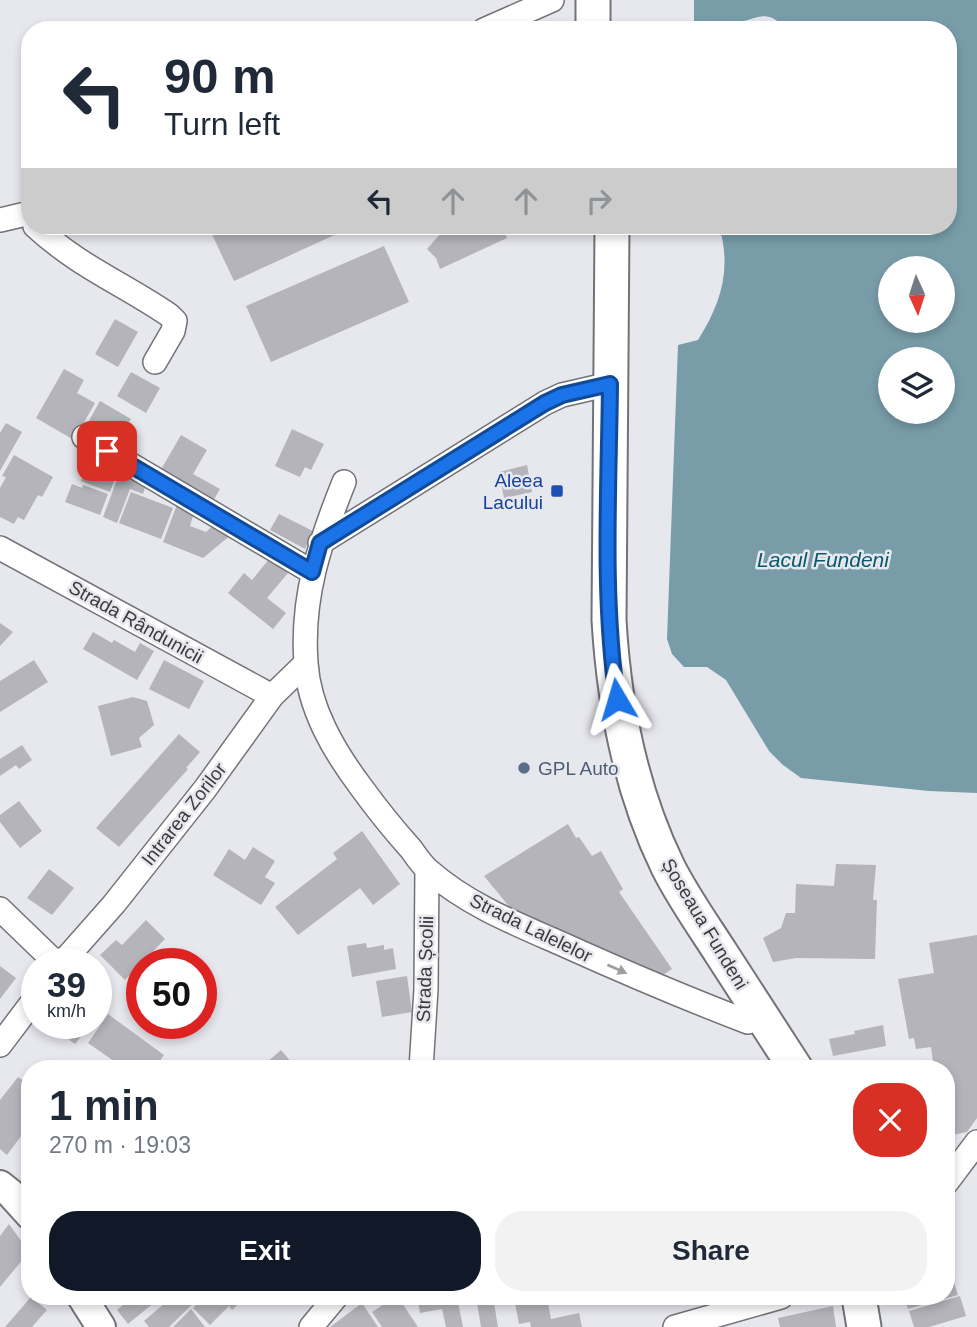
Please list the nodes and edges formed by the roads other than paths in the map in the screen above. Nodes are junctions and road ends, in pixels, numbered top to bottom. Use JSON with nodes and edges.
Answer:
{"nodes":[{"id":1,"x":552,"y":0,"type":"edge"},
{"id":2,"x":593,"y":0,"type":"edge"},
{"id":3,"x":612,"y":0,"type":"edge"},
{"id":4,"x":504,"y":21,"type":"edge"},
{"id":5,"x":593,"y":21,"type":"edge"},
{"id":6,"x":613,"y":21,"type":"edge"},
{"id":7,"x":21,"y":219,"type":"edge"},
{"id":8,"x":0,"y":220,"type":"edge"},
{"id":9,"x":48,"y":235,"type":"edge"},
{"id":10,"x":593,"y":235,"type":"edge"},
{"id":11,"x":611,"y":235,"type":"edge"},
{"id":12,"x":155,"y":362,"type":"dead end"},
{"id":13,"x":601,"y":385,"type":"junction"},
{"id":14,"x":84,"y":437,"type":"dead end"},
{"id":15,"x":344,"y":482,"type":"dead end"},
{"id":16,"x":320,"y":543,"type":"junction"},
{"id":17,"x":0,"y":548,"type":"edge"},
{"id":18,"x":312,"y":572,"type":"junction"},
{"id":19,"x":306,"y":663,"type":"junction"},
{"id":20,"x":272,"y":696,"type":"junction"},
{"id":21,"x":427,"y":869,"type":"junction"},
{"id":22,"x":0,"y":909,"type":"edge"},
{"id":23,"x":42,"y":948,"type":"edge"},
{"id":24,"x":74,"y":948,"type":"edge"},
{"id":25,"x":21,"y":1017,"type":"edge"},
{"id":26,"x":748,"y":1022,"type":"junction"},
{"id":27,"x":0,"y":1045,"type":"edge"},
{"id":28,"x":422,"y":1060,"type":"edge"},
{"id":29,"x":773,"y":1060,"type":"edge"},
{"id":30,"x":790,"y":1060,"type":"edge"},
{"id":31,"x":977,"y":1142,"type":"edge"},
{"id":32,"x":955,"y":1171,"type":"edge"},
{"id":33,"x":0,"y":1185,"type":"edge"},
{"id":34,"x":21,"y":1205,"type":"edge"},
{"id":35,"x":87,"y":1305,"type":"edge"},
{"id":36,"x":329,"y":1305,"type":"edge"},
{"id":37,"x":753,"y":1305,"type":"edge"},
{"id":38,"x":860,"y":1305,"type":"edge"},
{"id":39,"x":877,"y":1305,"type":"edge"},
{"id":40,"x":101,"y":1327,"type":"edge"},
{"id":41,"x":311,"y":1327,"type":"edge"},
{"id":42,"x":675,"y":1327,"type":"edge"},
{"id":43,"x":864,"y":1327,"type":"edge"},
{"id":44,"x":881,"y":1327,"type":"edge"}],
"edges":[{"from":1,"to":4,"type":"street"},
{"from":2,"to":5,"type":"main road"},
{"from":3,"to":6,"type":"main road"},
{"from":7,"to":8,"type":"street"},
{"from":9,"to":12,"type":"street"},
{"from":10,"to":13,"type":"main road","name":"Șoseaua Fundeni"},
{"from":11,"to":13,"type":"main road","name":"Șoseaua Fundeni"},
{"from":13,"to":16,"type":"street"},
{"from":13,"to":26,"type":"main road","name":"Șoseaua Fundeni"},
{"from":13,"to":30,"type":"main road","name":"Șoseaua Fundeni"},
{"from":14,"to":18,"type":"street"},
{"from":15,"to":16,"type":"street","name":"Strada Lalelelor"},
{"from":16,"to":18,"type":"street","name":"Strada Lalelelor"},
{"from":17,"to":20,"type":"street","name":"Strada Rândunicii"},
{"from":18,"to":19,"type":"street","name":"Strada Lalelelor"},
{"from":19,"to":20,"type":"street","name":"Intrarea Zorilor"},
{"from":19,"to":21,"type":"street","name":"Strada Lalelelor"},
{"from":20,"to":24,"type":"street","name":"Intrarea Zorilor"},
{"from":21,"to":26,"type":"street","name":"Strada Lalelelor","one_way":true},
{"from":21,"to":28,"type":"street","name":"Strada Școlii"},
{"from":22,"to":23,"type":"street","name":"Intrarea Zorilor"},
{"from":25,"to":27,"type":"street"},
{"from":26,"to":29,"type":"main road","name":"Șoseaua Fundeni"},
{"from":31,"to":32,"type":"street"},
{"from":33,"to":34,"type":"street"},
{"from":35,"to":40,"type":"street"},
{"from":36,"to":41,"type":"street"},
{"from":37,"to":42,"type":"street"},
{"from":38,"to":43,"type":"main road"},
{"from":39,"to":44,"type":"main road"}]}
